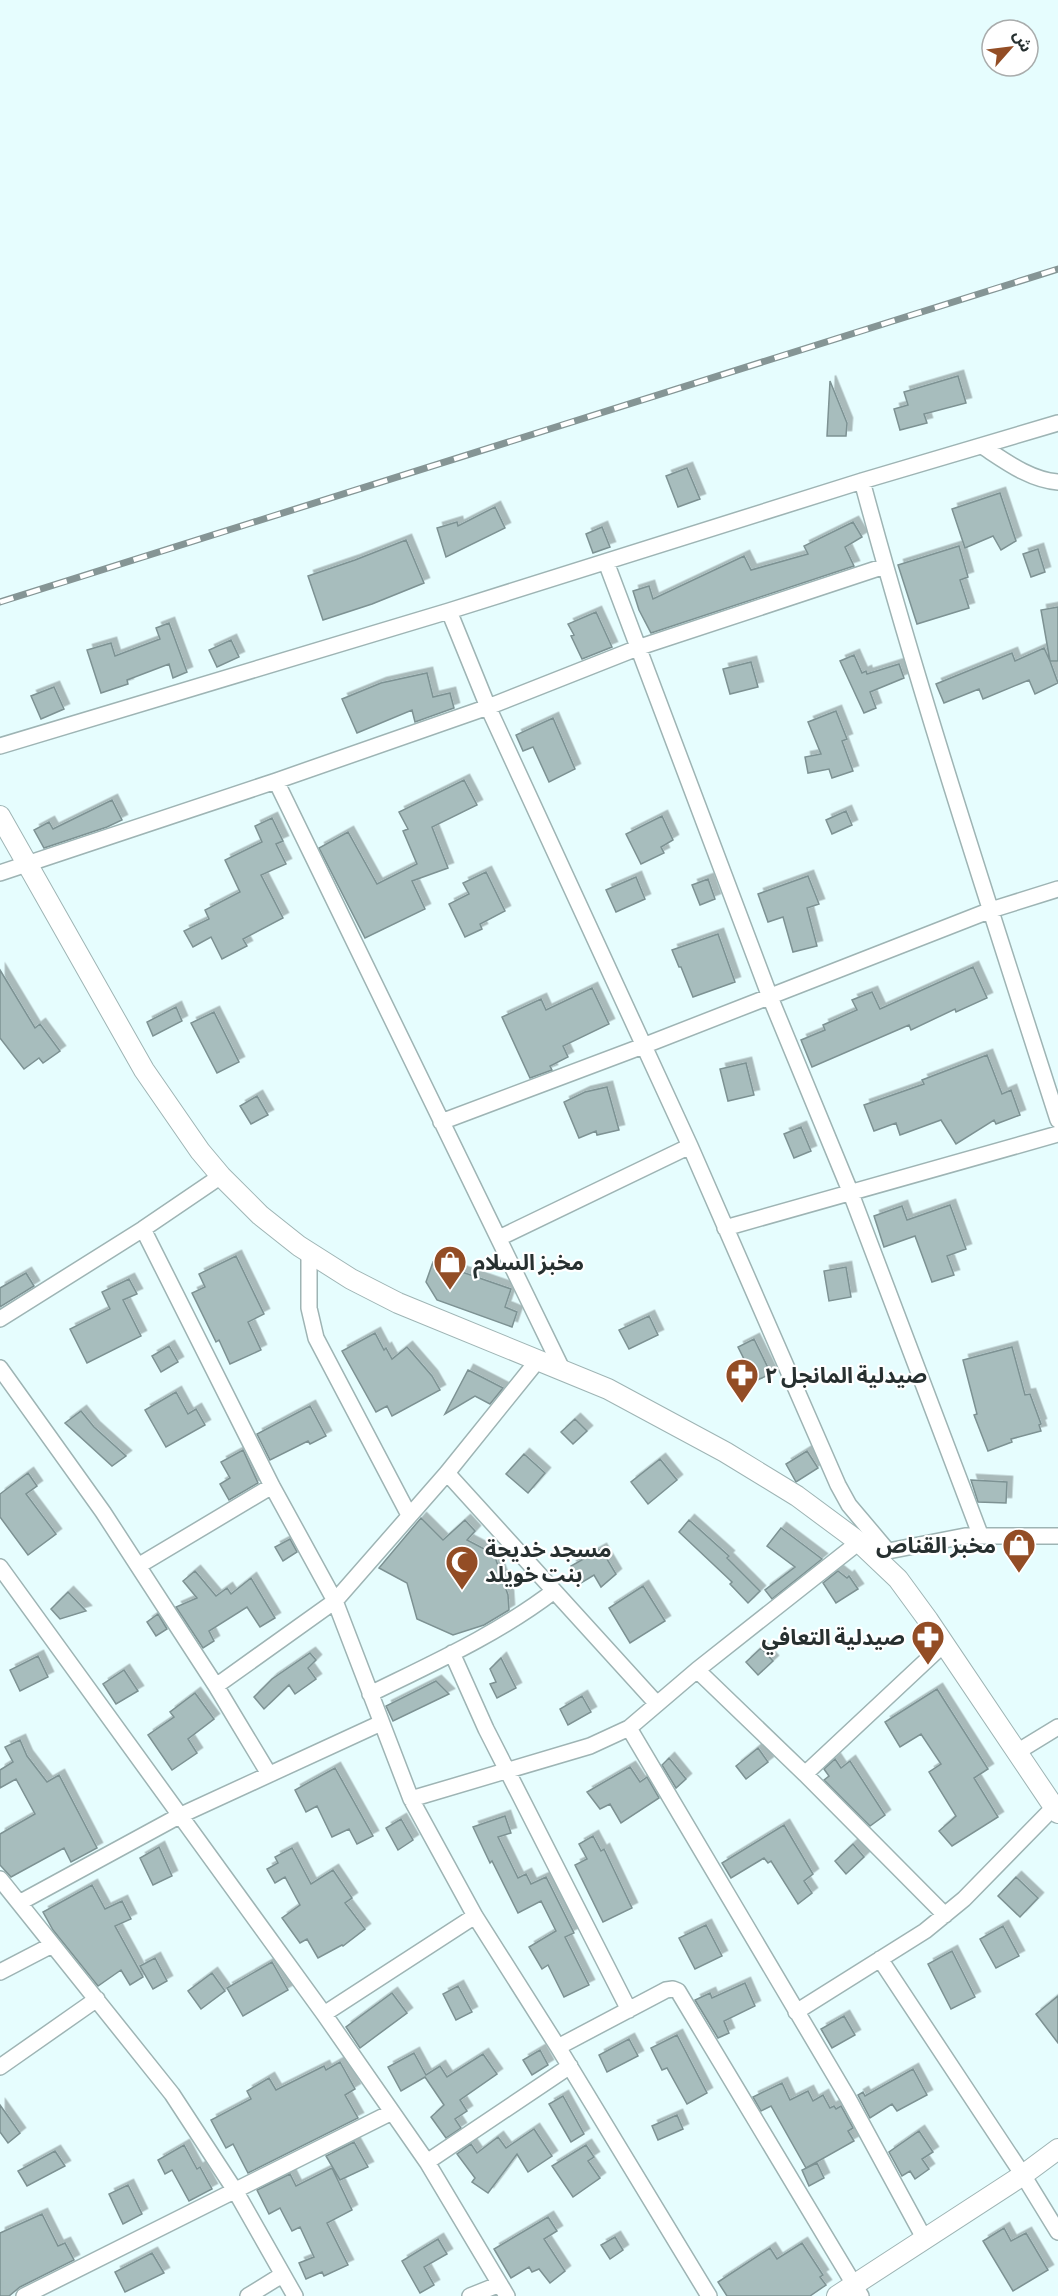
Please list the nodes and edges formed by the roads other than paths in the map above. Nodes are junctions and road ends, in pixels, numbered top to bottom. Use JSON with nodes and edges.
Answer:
{"nodes":[{"id":1,"x":1058,"y":423,"type":"edge"},
{"id":2,"x":982,"y":446,"type":"junction"},
{"id":3,"x":862,"y":481,"type":"junction"},
{"id":4,"x":1058,"y":482,"type":"edge"},
{"id":5,"x":606,"y":562,"type":"junction"},
{"id":6,"x":885,"y":566,"type":"junction"},
{"id":7,"x":449,"y":611,"type":"junction"},
{"id":8,"x":640,"y":647,"type":"junction"},
{"id":9,"x":488,"y":707,"type":"junction"},
{"id":10,"x":0,"y":746,"type":"edge"},
{"id":11,"x":276,"y":781,"type":"junction"},
{"id":12,"x":0,"y":816,"type":"edge"},
{"id":13,"x":26,"y":863,"type":"junction"},
{"id":14,"x":0,"y":873,"type":"edge"},
{"id":15,"x":1058,"y":889,"type":"edge"},
{"id":16,"x":991,"y":910,"type":"junction"},
{"id":17,"x":770,"y":997,"type":"junction"},
{"id":18,"x":643,"y":1046,"type":"junction"},
{"id":19,"x":1058,"y":1120,"type":"edge"},
{"id":20,"x":441,"y":1122,"type":"junction"},
{"id":21,"x":1058,"y":1134,"type":"edge"},
{"id":22,"x":690,"y":1146,"type":"junction"},
{"id":23,"x":221,"y":1176,"type":"junction"},
{"id":24,"x":850,"y":1191,"type":"junction"},
{"id":25,"x":725,"y":1228,"type":"junction"},
{"id":26,"x":143,"y":1229,"type":"junction"},
{"id":27,"x":499,"y":1238,"type":"junction"},
{"id":28,"x":309,"y":1252,"type":"junction"},
{"id":29,"x":0,"y":1319,"type":"edge"},
{"id":30,"x":538,"y":1360,"type":"junction"},
{"id":31,"x":0,"y":1368,"type":"edge"},
{"id":32,"x":562,"y":1369,"type":"junction"},
{"id":33,"x":447,"y":1473,"type":"junction"},
{"id":34,"x":272,"y":1486,"type":"junction"},
{"id":35,"x":409,"y":1515,"type":"junction"},
{"id":36,"x":980,"y":1534,"type":"junction"},
{"id":37,"x":1058,"y":1536,"type":"edge"},
{"id":38,"x":873,"y":1549,"type":"junction"},
{"id":39,"x":138,"y":1566,"type":"junction"},
{"id":40,"x":0,"y":1567,"type":"edge"},
{"id":41,"x":554,"y":1591,"type":"junction"},
{"id":42,"x":335,"y":1601,"type":"junction"},
{"id":43,"x":944,"y":1644,"type":"junction"},
{"id":44,"x":452,"y":1653,"type":"junction"},
{"id":45,"x":697,"y":1670,"type":"junction"},
{"id":46,"x":216,"y":1686,"type":"junction"},
{"id":47,"x":370,"y":1694,"type":"junction"},
{"id":48,"x":657,"y":1704,"type":"junction"},
{"id":49,"x":381,"y":1723,"type":"junction"},
{"id":50,"x":1058,"y":1727,"type":"edge"},
{"id":51,"x":628,"y":1728,"type":"junction"},
{"id":52,"x":1017,"y":1752,"type":"junction"},
{"id":53,"x":508,"y":1771,"type":"junction"},
{"id":54,"x":805,"y":1773,"type":"junction"},
{"id":55,"x":268,"y":1774,"type":"junction"},
{"id":56,"x":411,"y":1799,"type":"junction"},
{"id":57,"x":1056,"y":1810,"type":"edge"},
{"id":58,"x":179,"y":1816,"type":"junction"},
{"id":59,"x":0,"y":1879,"type":"edge"},
{"id":60,"x":19,"y":1903,"type":"junction"},
{"id":61,"x":945,"y":1914,"type":"junction"},
{"id":62,"x":475,"y":1916,"type":"junction"},
{"id":63,"x":52,"y":1945,"type":"junction"},
{"id":64,"x":880,"y":1959,"type":"junction"},
{"id":65,"x":0,"y":1972,"type":"edge"},
{"id":66,"x":97,"y":1999,"type":"junction"},
{"id":67,"x":629,"y":2010,"type":"junction"},
{"id":68,"x":796,"y":2012,"type":"junction"},
{"id":69,"x":324,"y":2014,"type":"junction"},
{"id":70,"x":558,"y":2047,"type":"junction"},
{"id":71,"x":570,"y":2066,"type":"junction"},
{"id":72,"x":0,"y":2067,"type":"edge"},
{"id":73,"x":392,"y":2112,"type":"junction"},
{"id":74,"x":1058,"y":2149,"type":"edge"},
{"id":75,"x":427,"y":2162,"type":"junction"},
{"id":76,"x":1023,"y":2175,"type":"junction"},
{"id":77,"x":236,"y":2192,"type":"junction"},
{"id":78,"x":1058,"y":2232,"type":"edge"},
{"id":79,"x":924,"y":2238,"type":"junction"},
{"id":80,"x":282,"y":2275,"type":"junction"},
{"id":81,"x":504,"y":2290,"type":"edge"},
{"id":82,"x":857,"y":2290,"type":"edge"},
{"id":83,"x":24,"y":2296,"type":"edge"},
{"id":84,"x":248,"y":2296,"type":"edge"},
{"id":85,"x":295,"y":2296,"type":"edge"},
{"id":86,"x":470,"y":2296,"type":"edge"},
{"id":87,"x":709,"y":2296,"type":"edge"},
{"id":88,"x":837,"y":2296,"type":"edge"}],
"edges":[{"from":1,"to":2,"type":"street"},
{"from":2,"to":3,"type":"street"},
{"from":2,"to":4,"type":"street"},
{"from":3,"to":5,"type":"street"},
{"from":3,"to":6,"type":"street"},
{"from":5,"to":7,"type":"street"},
{"from":5,"to":8,"type":"street"},
{"from":6,"to":8,"type":"street"},
{"from":6,"to":16,"type":"street"},
{"from":7,"to":9,"type":"street"},
{"from":7,"to":10,"type":"street"},
{"from":8,"to":9,"type":"street"},
{"from":8,"to":17,"type":"street"},
{"from":9,"to":11,"type":"street"},
{"from":9,"to":18,"type":"street"},
{"from":11,"to":13,"type":"street"},
{"from":11,"to":20,"type":"street"},
{"from":12,"to":13,"type":"street"},
{"from":13,"to":14,"type":"street"},
{"from":13,"to":23,"type":"street"},
{"from":15,"to":16,"type":"street"},
{"from":16,"to":17,"type":"street"},
{"from":16,"to":19,"type":"street"},
{"from":17,"to":18,"type":"street"},
{"from":17,"to":24,"type":"street"},
{"from":18,"to":20,"type":"street"},
{"from":18,"to":22,"type":"street"},
{"from":20,"to":27,"type":"street"},
{"from":21,"to":24,"type":"street"},
{"from":22,"to":25,"type":"street"},
{"from":22,"to":27,"type":"street"},
{"from":23,"to":26,"type":"street"},
{"from":23,"to":28,"type":"street"},
{"from":24,"to":25,"type":"street"},
{"from":24,"to":36,"type":"street"},
{"from":25,"to":38,"type":"street"},
{"from":26,"to":29,"type":"street"},
{"from":26,"to":34,"type":"street"},
{"from":27,"to":32,"type":"street"},
{"from":28,"to":30,"type":"street"},
{"from":28,"to":35,"type":"street"},
{"from":30,"to":32,"type":"street"},
{"from":30,"to":33,"type":"street"},
{"from":31,"to":39,"type":"street"},
{"from":32,"to":38,"type":"street"},
{"from":33,"to":35,"type":"street"},
{"from":33,"to":41,"type":"street"},
{"from":34,"to":39,"type":"street"},
{"from":34,"to":42,"type":"street"},
{"from":35,"to":42,"type":"street"},
{"from":36,"to":37,"type":"street"},
{"from":36,"to":38,"type":"street"},
{"from":38,"to":43,"type":"street"},
{"from":38,"to":45,"type":"street"},
{"from":39,"to":46,"type":"street"},
{"from":40,"to":58,"type":"street"},
{"from":41,"to":44,"type":"street"},
{"from":41,"to":48,"type":"street"},
{"from":42,"to":46,"type":"street"},
{"from":42,"to":47,"type":"street"},
{"from":43,"to":52,"type":"street"},
{"from":43,"to":54,"type":"street"},
{"from":44,"to":47,"type":"street"},
{"from":44,"to":53,"type":"street"},
{"from":45,"to":48,"type":"street"},
{"from":45,"to":54,"type":"street"},
{"from":46,"to":55,"type":"street"},
{"from":47,"to":49,"type":"street"},
{"from":48,"to":51,"type":"street"},
{"from":49,"to":55,"type":"street"},
{"from":49,"to":56,"type":"street"},
{"from":50,"to":52,"type":"street"},
{"from":51,"to":53,"type":"street"},
{"from":51,"to":68,"type":"street"},
{"from":52,"to":57,"type":"street"},
{"from":53,"to":56,"type":"street"},
{"from":53,"to":67,"type":"street"},
{"from":54,"to":61,"type":"street"},
{"from":55,"to":58,"type":"street"},
{"from":56,"to":62,"type":"street"},
{"from":57,"to":61,"type":"street"},
{"from":58,"to":60,"type":"street"},
{"from":58,"to":69,"type":"street"},
{"from":59,"to":60,"type":"street"},
{"from":60,"to":63,"type":"street"},
{"from":61,"to":64,"type":"street"},
{"from":62,"to":69,"type":"street"},
{"from":62,"to":70,"type":"street"},
{"from":63,"to":65,"type":"street"},
{"from":63,"to":66,"type":"street"},
{"from":64,"to":68,"type":"street"},
{"from":64,"to":76,"type":"street"},
{"from":66,"to":72,"type":"street"},
{"from":66,"to":77,"type":"street"},
{"from":67,"to":70,"type":"street"},
{"from":67,"to":82,"type":"street"},
{"from":68,"to":79,"type":"street"},
{"from":69,"to":73,"type":"street"},
{"from":70,"to":71,"type":"street"},
{"from":71,"to":75,"type":"street"},
{"from":71,"to":87,"type":"street"},
{"from":73,"to":75,"type":"street"},
{"from":73,"to":77,"type":"street"},
{"from":74,"to":76,"type":"street"},
{"from":75,"to":81,"type":"street"},
{"from":76,"to":78,"type":"street"},
{"from":76,"to":79,"type":"street"},
{"from":77,"to":80,"type":"street"},
{"from":77,"to":83,"type":"street"},
{"from":79,"to":82,"type":"street"},
{"from":80,"to":84,"type":"street"},
{"from":80,"to":85,"type":"street"},
{"from":81,"to":86,"type":"street"},
{"from":82,"to":88,"type":"street"}]}
